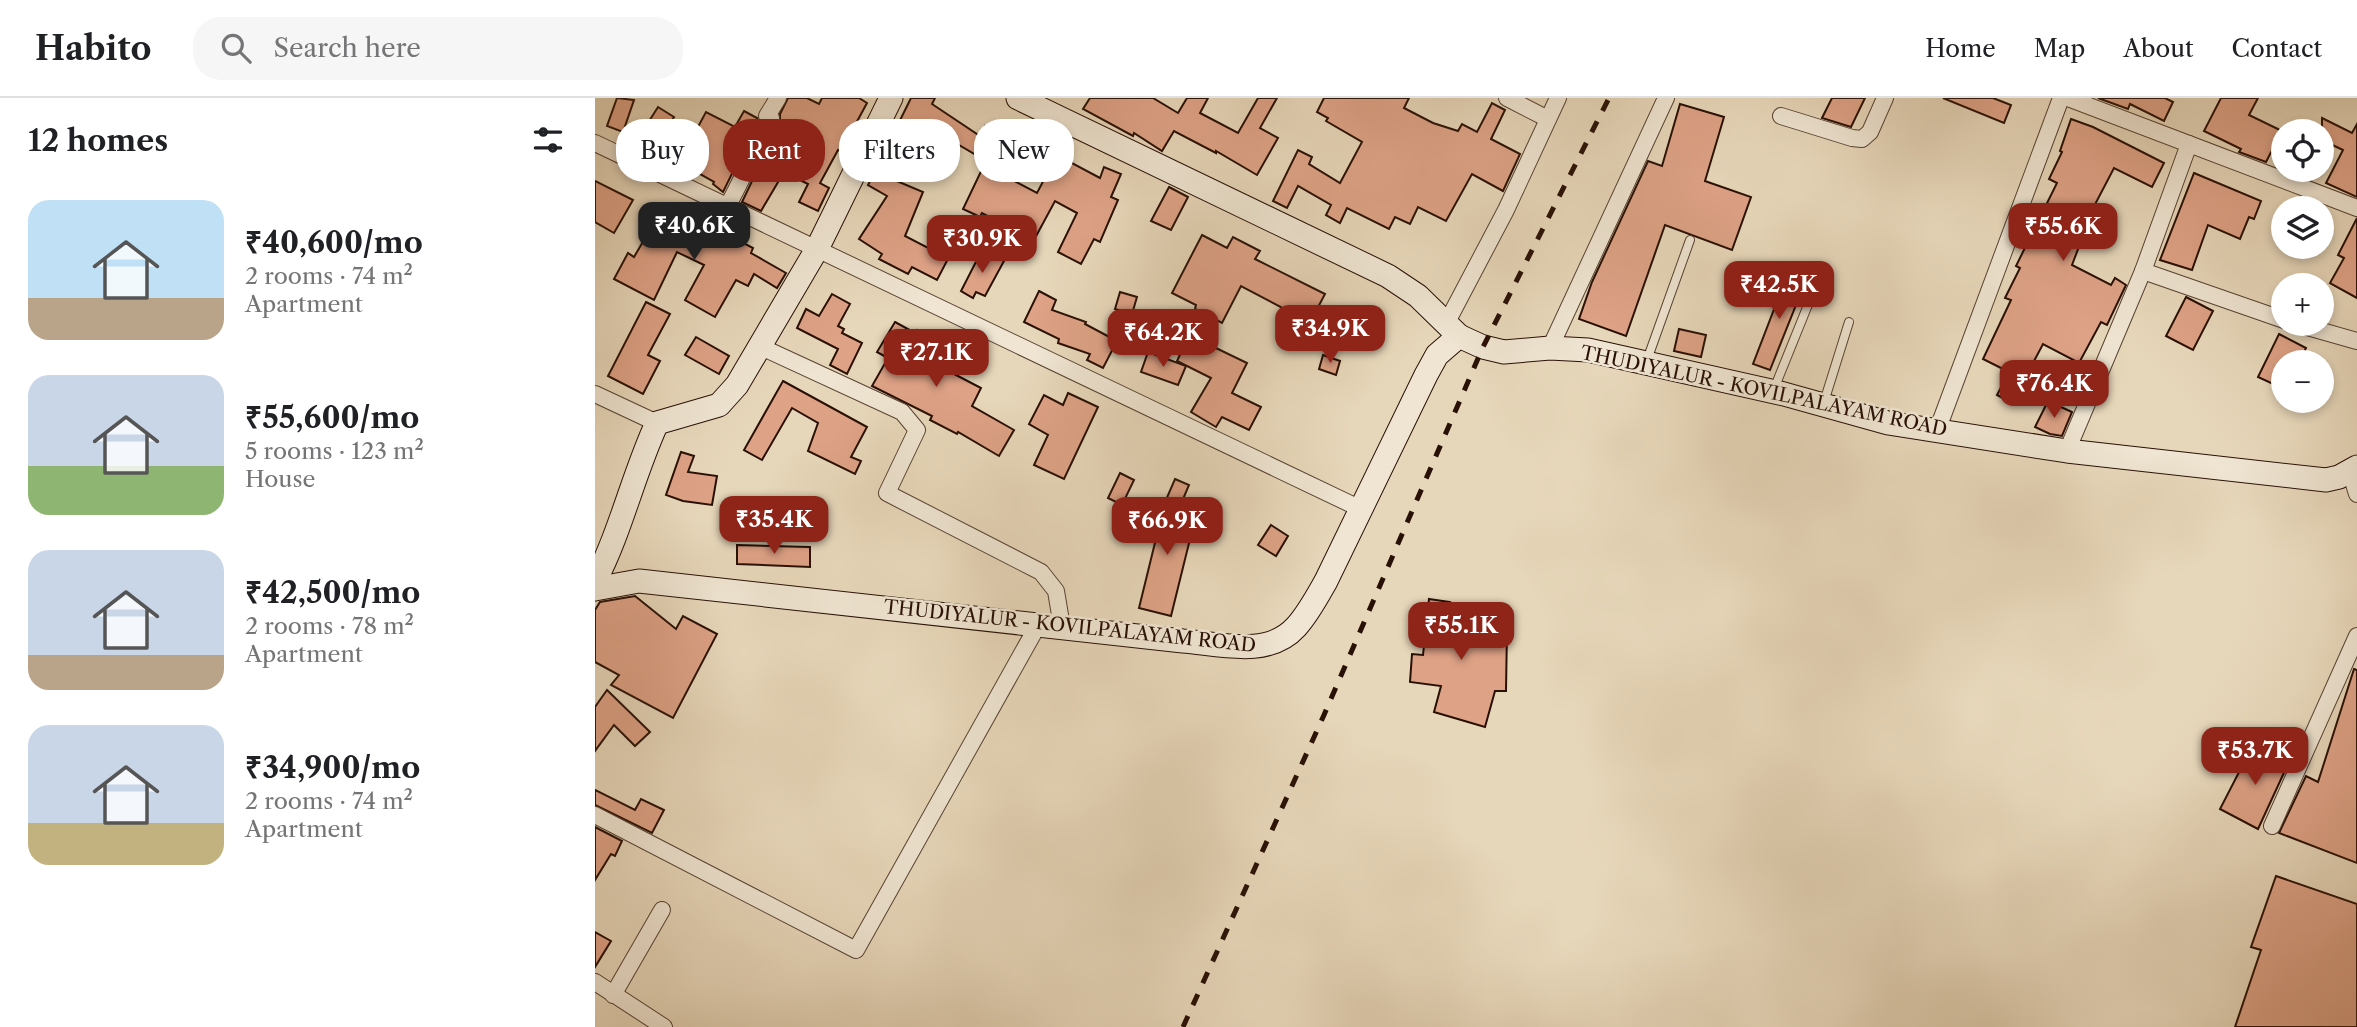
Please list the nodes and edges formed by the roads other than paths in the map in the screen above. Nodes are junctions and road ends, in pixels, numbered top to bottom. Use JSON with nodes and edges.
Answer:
{"nodes":[{"id":1,"x":778,"y":98,"type":"edge"},
{"id":2,"x":891,"y":98,"type":"edge"},
{"id":3,"x":1018,"y":98,"type":"edge"},
{"id":4,"x":1507,"y":98,"type":"edge"},
{"id":5,"x":1558,"y":98,"type":"edge"},
{"id":6,"x":1666,"y":98,"type":"edge"},
{"id":7,"x":1885,"y":98,"type":"edge"},
{"id":8,"x":2061,"y":98,"type":"edge"},
{"id":9,"x":2068,"y":98,"type":"edge"},
{"id":10,"x":1781,"y":116,"type":"dead end"},
{"id":11,"x":1548,"y":118,"type":"junction"},
{"id":12,"x":595,"y":144,"type":"edge"},
{"id":13,"x":2189,"y":144,"type":"junction"},
{"id":14,"x":727,"y":207,"type":"junction"},
{"id":15,"x":2357,"y":208,"type":"edge"},
{"id":16,"x":1690,"y":240,"type":"dead end"},
{"id":17,"x":817,"y":249,"type":"junction"},
{"id":18,"x":2143,"y":271,"type":"junction"},
{"id":19,"x":1812,"y":295,"type":"dead end"},
{"id":20,"x":2271,"y":315,"type":"edge"},
{"id":21,"x":1849,"y":322,"type":"dead end"},
{"id":22,"x":1452,"y":330,"type":"junction"},
{"id":23,"x":2334,"y":334,"type":"edge"},
{"id":24,"x":2357,"y":341,"type":"edge"},
{"id":25,"x":759,"y":346,"type":"junction"},
{"id":26,"x":1550,"y":348,"type":"junction"},
{"id":27,"x":1646,"y":363,"type":"junction"},
{"id":28,"x":1773,"y":391,"type":"junction"},
{"id":29,"x":595,"y":394,"type":"edge"},
{"id":30,"x":1823,"y":405,"type":"junction"},
{"id":31,"x":657,"y":423,"type":"junction"},
{"id":32,"x":1937,"y":431,"type":"junction"},
{"id":33,"x":2067,"y":451,"type":"junction"},
{"id":34,"x":2354,"y":469,"type":"edge"},
{"id":35,"x":2357,"y":494,"type":"edge"},
{"id":36,"x":1361,"y":509,"type":"junction"},
{"id":37,"x":595,"y":581,"type":"edge"},
{"id":38,"x":595,"y":589,"type":"edge"},
{"id":39,"x":1038,"y":625,"type":"junction"},
{"id":40,"x":1062,"y":627,"type":"junction"},
{"id":41,"x":2357,"y":636,"type":"edge"},
{"id":42,"x":595,"y":815,"type":"edge"},
{"id":43,"x":2272,"y":826,"type":"dead end"},
{"id":44,"x":662,"y":910,"type":"dead end"},
{"id":45,"x":595,"y":982,"type":"edge"},
{"id":46,"x":613,"y":995,"type":"junction"},
{"id":47,"x":664,"y":1027,"type":"edge"}],
"edges":[{"from":1,"to":14,"type":"street"},
{"from":2,"to":17,"type":"main road"},
{"from":3,"to":22,"type":"main road"},
{"from":4,"to":11,"type":"street"},
{"from":5,"to":11,"type":"street"},
{"from":6,"to":26,"type":"street"},
{"from":7,"to":10,"type":"street"},
{"from":8,"to":32,"type":"street"},
{"from":9,"to":13,"type":"street"},
{"from":11,"to":22,"type":"street"},
{"from":12,"to":14,"type":"street"},
{"from":13,"to":15,"type":"street"},
{"from":13,"to":18,"type":"street"},
{"from":14,"to":17,"type":"street"},
{"from":16,"to":27,"type":"lane"},
{"from":17,"to":25,"type":"main road"},
{"from":17,"to":36,"type":"street"},
{"from":18,"to":20,"type":"street"},
{"from":18,"to":33,"type":"street"},
{"from":19,"to":28,"type":"lane"},
{"from":21,"to":30,"type":"lane"},
{"from":22,"to":26,"type":"main road","name":"THUDIYALUR - KOVILPALAYAM ROAD"},
{"from":22,"to":36,"type":"main road","name":"THUDIYALUR - KOVILPALAYAM ROAD"},
{"from":23,"to":24,"type":"street"},
{"from":25,"to":31,"type":"main road"},
{"from":25,"to":40,"type":"street"},
{"from":26,"to":27,"type":"main road","name":"THUDIYALUR - KOVILPALAYAM ROAD"},
{"from":27,"to":28,"type":"main road","name":"THUDIYALUR - KOVILPALAYAM ROAD"},
{"from":28,"to":30,"type":"main road","name":"THUDIYALUR - KOVILPALAYAM ROAD"},
{"from":29,"to":31,"type":"street"},
{"from":30,"to":32,"type":"main road","name":"THUDIYALUR - KOVILPALAYAM ROAD"},
{"from":31,"to":37,"type":"main road"},
{"from":32,"to":33,"type":"main road","name":"THUDIYALUR - KOVILPALAYAM ROAD"},
{"from":33,"to":34,"type":"main road","name":"THUDIYALUR - KOVILPALAYAM ROAD"},
{"from":34,"to":35,"type":"street"},
{"from":36,"to":40,"type":"main road","name":"THUDIYALUR - KOVILPALAYAM ROAD"},
{"from":38,"to":39,"type":"main road","name":"THUDIYALUR - KOVILPALAYAM ROAD"},
{"from":39,"to":40,"type":"main road","name":"THUDIYALUR - KOVILPALAYAM ROAD"},
{"from":39,"to":42,"type":"street"},
{"from":41,"to":43,"type":"street"},
{"from":44,"to":46,"type":"street"},
{"from":45,"to":46,"type":"street"},
{"from":46,"to":47,"type":"street"}]}
